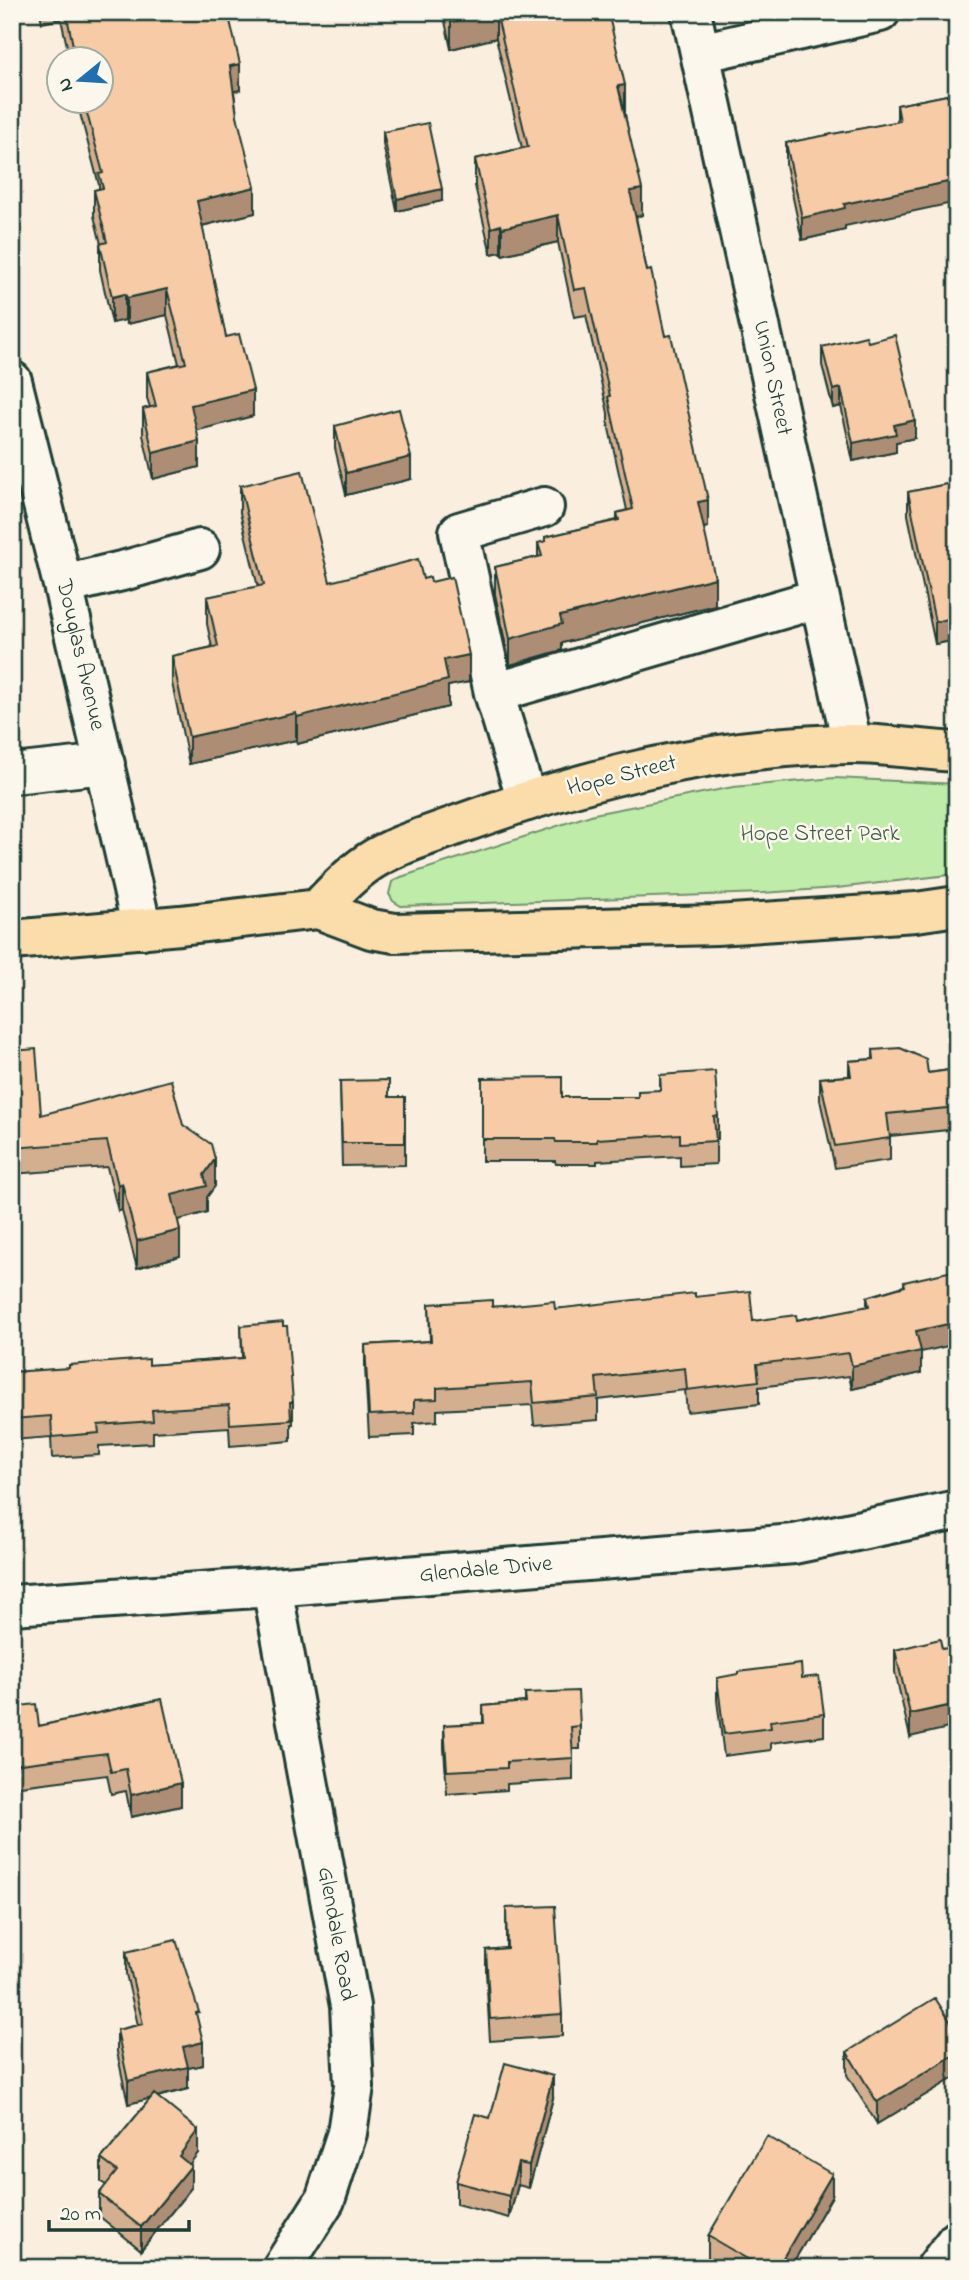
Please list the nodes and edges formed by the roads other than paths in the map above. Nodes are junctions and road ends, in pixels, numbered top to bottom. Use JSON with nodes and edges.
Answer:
{"nodes":[{"id":1,"x":691,"y":12,"type":"edge"},
{"id":2,"x":880,"y":12,"type":"edge"},
{"id":3,"x":700,"y":53,"type":"junction"},
{"id":4,"x":12,"y":382,"type":"edge"},
{"id":5,"x":544,"y":506,"type":"dead end"},
{"id":6,"x":200,"y":549,"type":"dead end"},
{"id":7,"x":63,"y":585,"type":"junction"},
{"id":8,"x":820,"y":598,"type":"junction"},
{"id":9,"x":494,"y":693,"type":"junction"},
{"id":10,"x":852,"y":744,"type":"junction"},
{"id":11,"x":957,"y":752,"type":"edge"},
{"id":12,"x":105,"y":764,"type":"junction"},
{"id":13,"x":12,"y":774,"type":"edge"},
{"id":14,"x":527,"y":802,"type":"junction"},
{"id":15,"x":957,"y":906,"type":"edge"},
{"id":16,"x":318,"y":909,"type":"junction"},
{"id":17,"x":142,"y":929,"type":"junction"},
{"id":18,"x":12,"y":940,"type":"edge"},
{"id":19,"x":957,"y":1510,"type":"edge"},
{"id":20,"x":272,"y":1587,"type":"junction"},
{"id":21,"x":12,"y":1605,"type":"edge"},
{"id":22,"x":957,"y":2240,"type":"edge"},
{"id":23,"x":282,"y":2268,"type":"edge"},
{"id":24,"x":936,"y":2268,"type":"edge"}],
"edges":[{"from":1,"to":3,"type":"street","name":"Union Street"},
{"from":2,"to":3,"type":"street"},
{"from":3,"to":8,"type":"street","name":"Union Street"},
{"from":4,"to":7,"type":"street","name":"Douglas Avenue"},
{"from":5,"to":9,"type":"street"},
{"from":6,"to":7,"type":"street"},
{"from":7,"to":12,"type":"street","name":"Douglas Avenue"},
{"from":8,"to":9,"type":"street"},
{"from":8,"to":10,"type":"street","name":"Union Street"},
{"from":9,"to":14,"type":"street"},
{"from":10,"to":11,"type":"main road","name":"Hope Street"},
{"from":10,"to":14,"type":"main road","name":"Hope Street"},
{"from":12,"to":13,"type":"street"},
{"from":12,"to":17,"type":"street","name":"Douglas Avenue"},
{"from":14,"to":16,"type":"main road","name":"Hope Street"},
{"from":15,"to":16,"type":"main road"},
{"from":16,"to":17,"type":"main road"},
{"from":17,"to":18,"type":"main road"},
{"from":19,"to":20,"type":"street","name":"Glendale Drive"},
{"from":20,"to":21,"type":"street","name":"Glendale Drive"},
{"from":20,"to":23,"type":"street","name":"Glendale Road"},
{"from":22,"to":24,"type":"street"}]}
